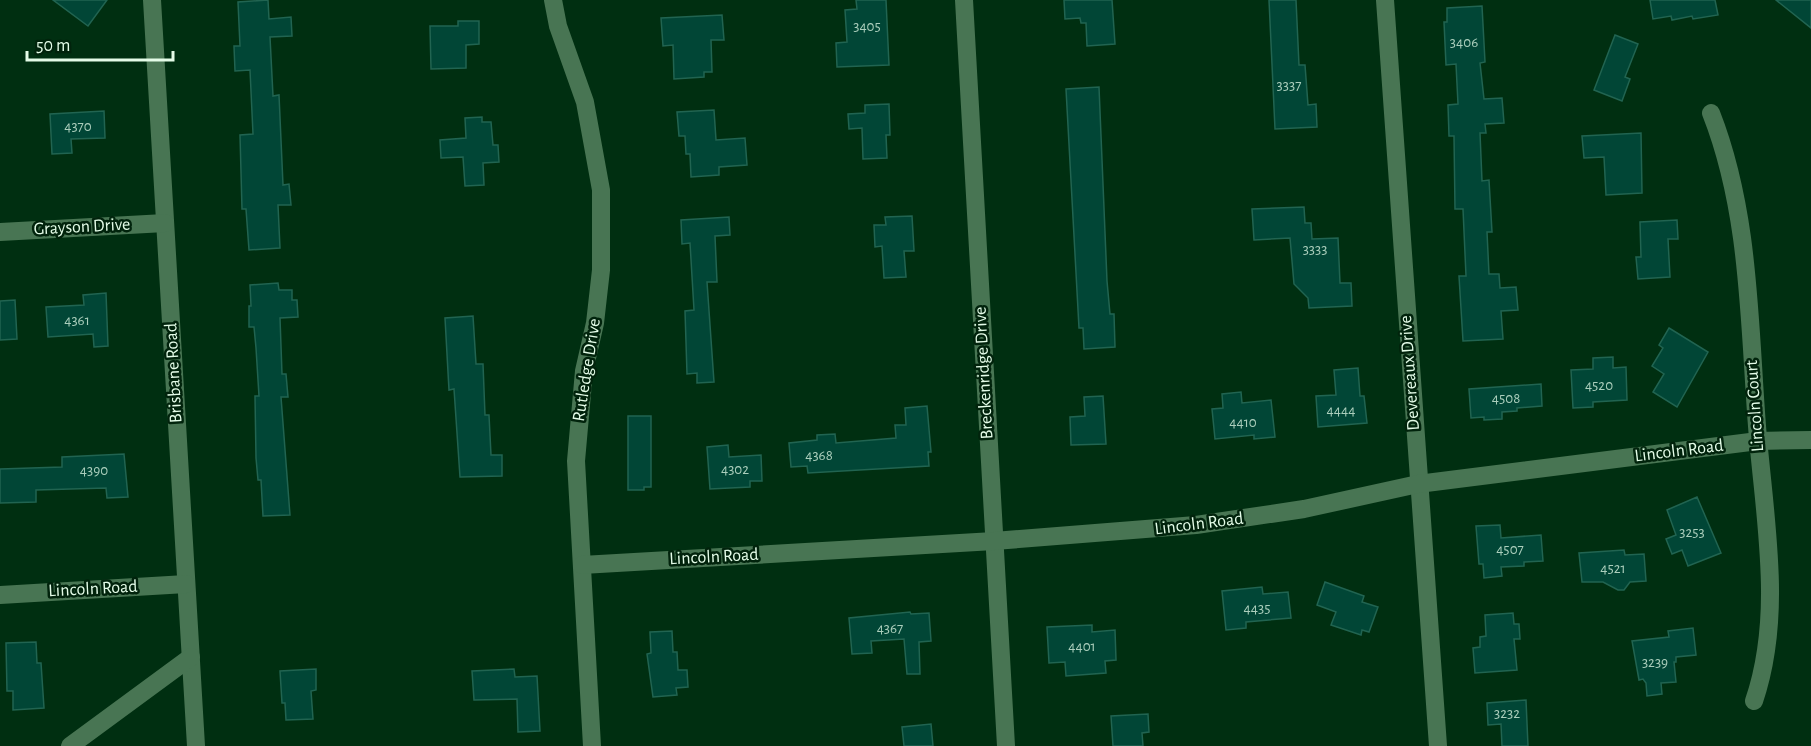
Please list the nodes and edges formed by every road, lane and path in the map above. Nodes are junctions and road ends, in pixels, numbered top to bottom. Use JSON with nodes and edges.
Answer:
{"nodes":[{"id":1,"x":152,"y":0,"type":"edge"},
{"id":2,"x":552,"y":0,"type":"edge"},
{"id":3,"x":964,"y":0,"type":"edge"},
{"id":4,"x":1385,"y":0,"type":"edge"},
{"id":5,"x":1711,"y":113,"type":"dead end"},
{"id":6,"x":165,"y":223,"type":"junction"},
{"id":7,"x":0,"y":232,"type":"edge"},
{"id":8,"x":1811,"y":440,"type":"edge"},
{"id":9,"x":1758,"y":441,"type":"junction"},
{"id":10,"x":1418,"y":484,"type":"junction"},
{"id":11,"x":994,"y":541,"type":"junction"},
{"id":12,"x":582,"y":565,"type":"junction"},
{"id":13,"x":186,"y":584,"type":"junction"},
{"id":14,"x":0,"y":595,"type":"edge"},
{"id":15,"x":191,"y":657,"type":"junction"},
{"id":16,"x":1754,"y":701,"type":"dead end"},
{"id":17,"x":70,"y":746,"type":"edge"},
{"id":18,"x":196,"y":746,"type":"edge"},
{"id":19,"x":592,"y":746,"type":"edge"},
{"id":20,"x":1006,"y":746,"type":"edge"},
{"id":21,"x":1438,"y":746,"type":"edge"}],
"edges":[{"from":1,"to":6,"type":"street","name":"Brisbane Road"},
{"from":2,"to":12,"type":"street","name":"Rutledge Drive"},
{"from":3,"to":11,"type":"street","name":"Breckenridge Drive"},
{"from":4,"to":10,"type":"street","name":"Devereaux Drive"},
{"from":5,"to":9,"type":"street","name":"Lincoln Court"},
{"from":6,"to":7,"type":"street","name":"Grayson Drive"},
{"from":6,"to":13,"type":"street","name":"Brisbane Road"},
{"from":8,"to":9,"type":"street","name":"Lincoln Road"},
{"from":9,"to":10,"type":"street","name":"Lincoln Road"},
{"from":9,"to":16,"type":"street","name":"Lincoln Court"},
{"from":10,"to":11,"type":"street","name":"Lincoln Road"},
{"from":10,"to":21,"type":"street","name":"Devereaux Drive"},
{"from":11,"to":12,"type":"street","name":"Lincoln Road"},
{"from":11,"to":20,"type":"street","name":"Breckenridge Drive"},
{"from":12,"to":19,"type":"street","name":"Rutledge Drive"},
{"from":13,"to":14,"type":"street","name":"Lincoln Road"},
{"from":13,"to":15,"type":"street","name":"Brisbane Road"},
{"from":15,"to":17,"type":"street"},
{"from":15,"to":18,"type":"street","name":"Brisbane Road"}]}
